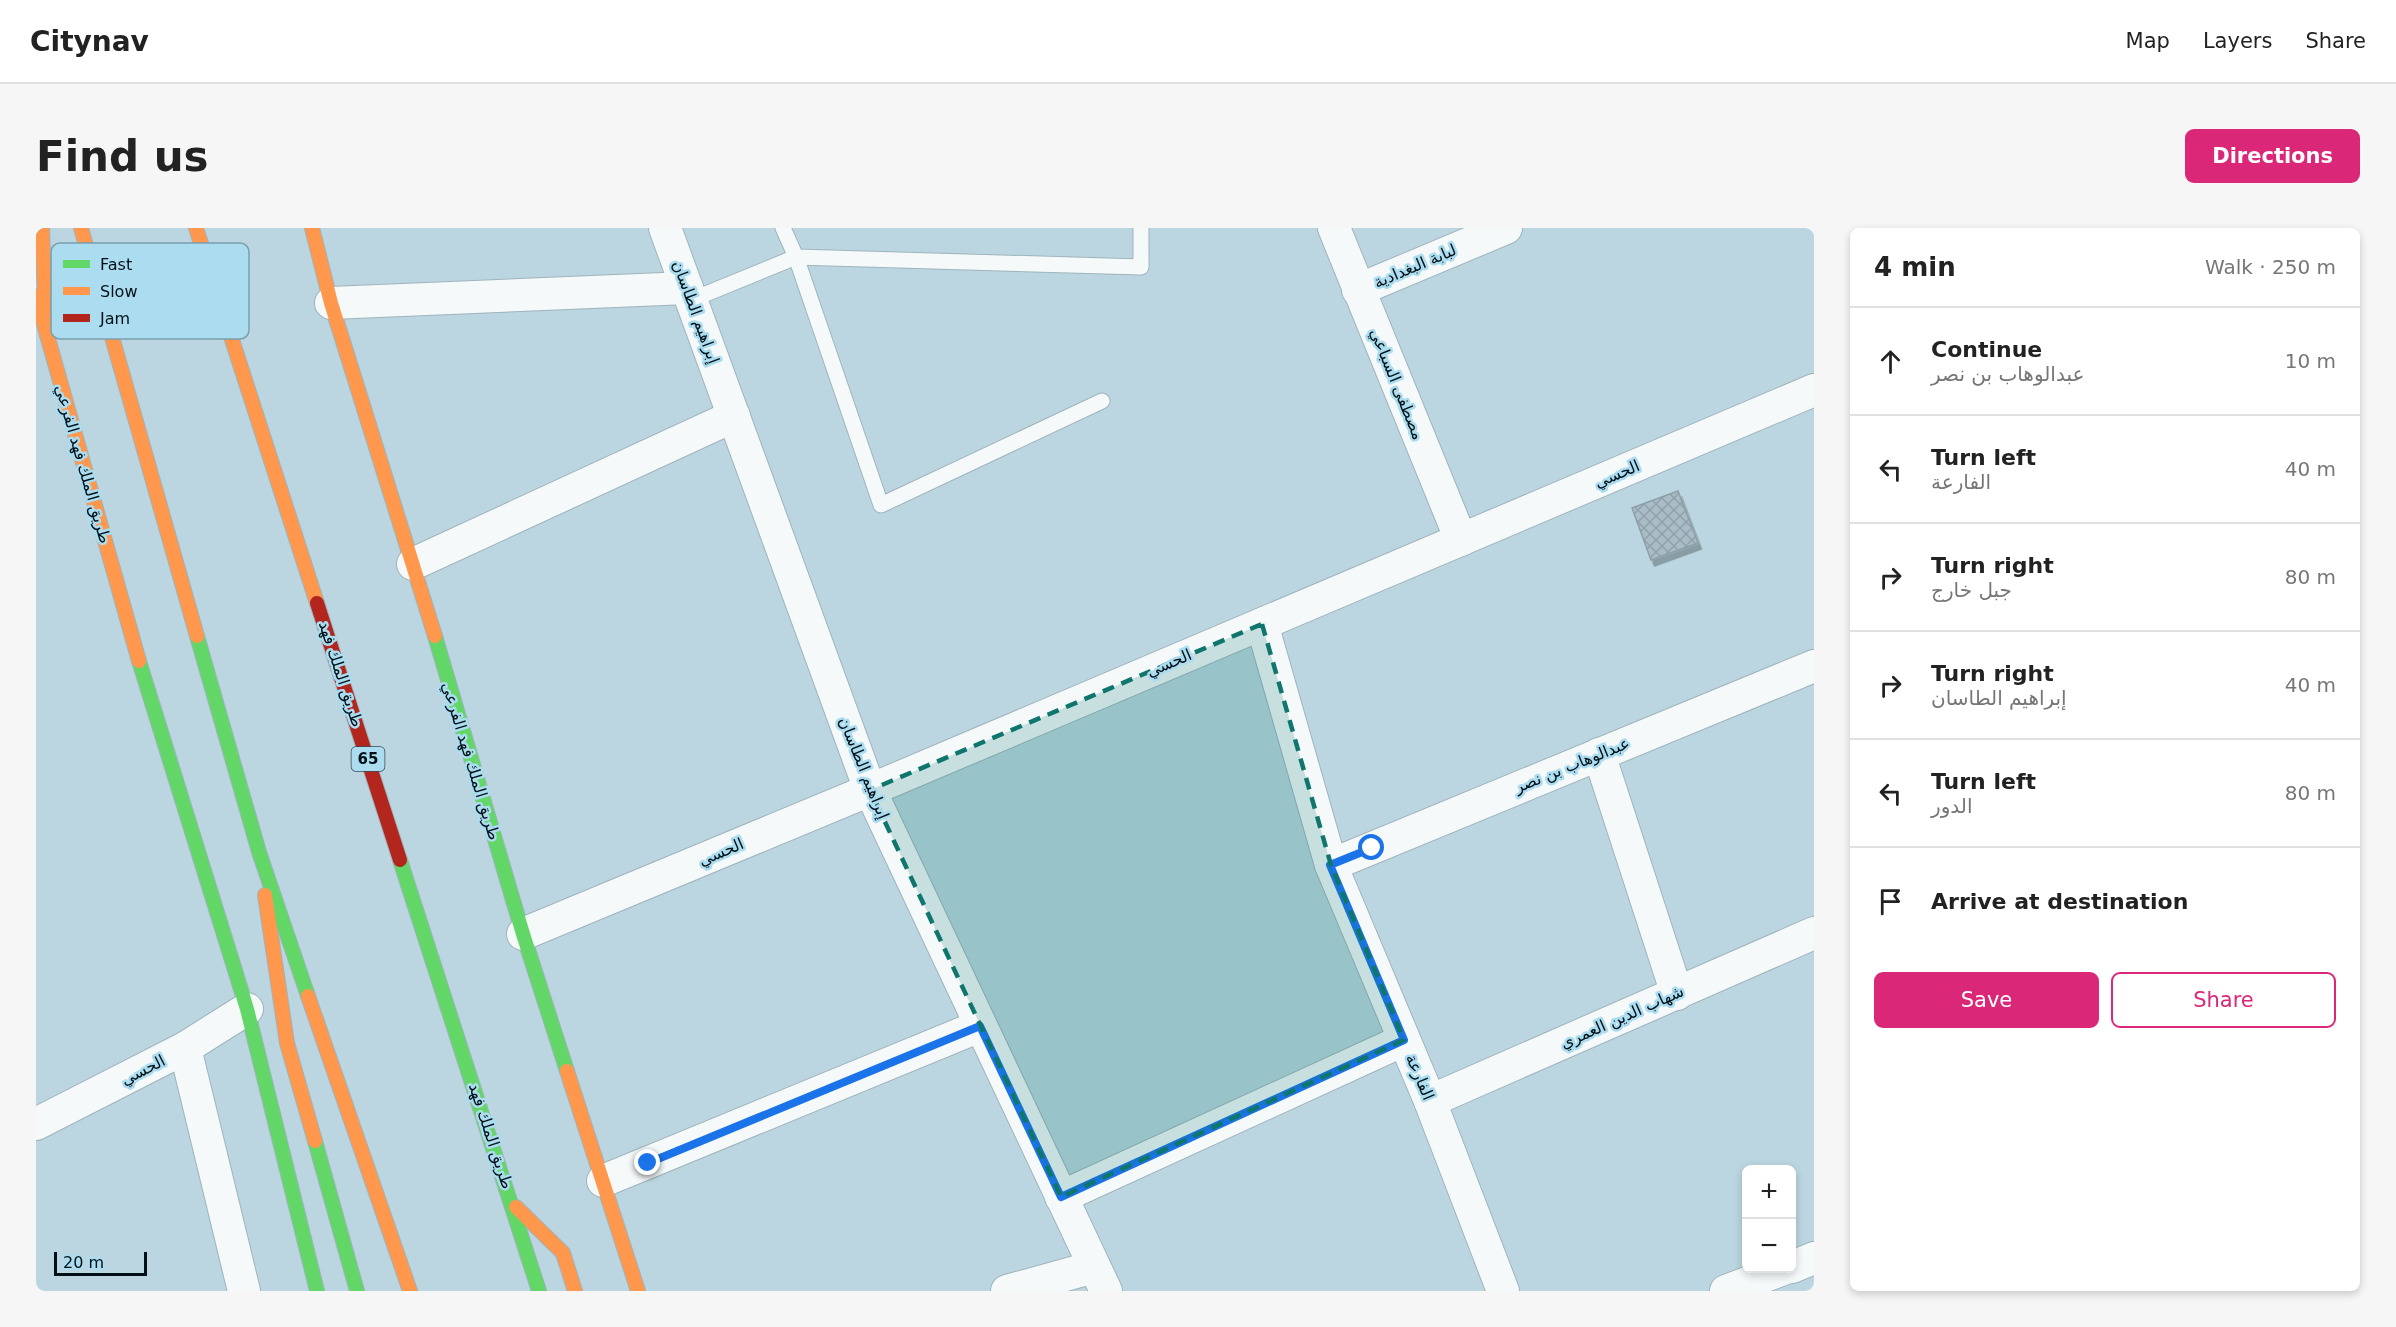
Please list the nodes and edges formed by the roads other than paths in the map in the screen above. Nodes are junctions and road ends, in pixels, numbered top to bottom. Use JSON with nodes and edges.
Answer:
{"nodes":[{"id":1,"x":42,"y":228,"type":"edge"},
{"id":2,"x":81,"y":228,"type":"edge"},
{"id":3,"x":196,"y":228,"type":"edge"},
{"id":4,"x":301,"y":228,"type":"edge"},
{"id":5,"x":312,"y":228,"type":"edge"},
{"id":6,"x":665,"y":228,"type":"edge"},
{"id":7,"x":783,"y":228,"type":"edge"},
{"id":8,"x":1141,"y":228,"type":"edge"},
{"id":9,"x":1334,"y":228,"type":"edge"},
{"id":10,"x":1506,"y":228,"type":"edge"},
{"id":11,"x":85,"y":243,"type":"edge"},
{"id":12,"x":201,"y":243,"type":"edge"},
{"id":13,"x":796,"y":257,"type":"junction"},
{"id":14,"x":327,"y":288,"type":"junction"},
{"id":15,"x":1358,"y":290,"type":"junction"},
{"id":16,"x":689,"y":294,"type":"junction"},
{"id":17,"x":36,"y":296,"type":"edge"},
{"id":18,"x":46,"y":333,"type":"junction"},
{"id":19,"x":113,"y":339,"type":"edge"},
{"id":20,"x":232,"y":339,"type":"edge"},
{"id":21,"x":1814,"y":390,"type":"edge"},
{"id":22,"x":1102,"y":401,"type":"dead end"},
{"id":23,"x":734,"y":416,"type":"junction"},
{"id":24,"x":1461,"y":540,"type":"junction"},
{"id":25,"x":413,"y":564,"type":"junction"},
{"id":26,"x":1262,"y":624,"type":"junction"},
{"id":27,"x":1814,"y":666,"type":"edge"},
{"id":28,"x":1599,"y":754,"type":"junction"},
{"id":29,"x":870,"y":790,"type":"junction"},
{"id":30,"x":259,"y":852,"type":"junction"},
{"id":31,"x":1330,"y":865,"type":"junction"},
{"id":32,"x":1814,"y":933,"type":"edge"},
{"id":33,"x":523,"y":934,"type":"junction"},
{"id":34,"x":1677,"y":994,"type":"junction"},
{"id":35,"x":247,"y":1009,"type":"junction"},
{"id":36,"x":980,"y":1026,"type":"junction"},
{"id":37,"x":1404,"y":1040,"type":"junction"},
{"id":38,"x":185,"y":1048,"type":"junction"},
{"id":39,"x":1430,"y":1101,"type":"junction"},
{"id":40,"x":36,"y":1124,"type":"edge"},
{"id":41,"x":603,"y":1181,"type":"junction"},
{"id":42,"x":1061,"y":1197,"type":"junction"},
{"id":43,"x":512,"y":1203,"type":"junction"},
{"id":44,"x":1814,"y":1258,"type":"edge"},
{"id":45,"x":1786,"y":1274,"type":"edge"},
{"id":46,"x":1100,"y":1279,"type":"edge"},
{"id":47,"x":244,"y":1291,"type":"edge"},
{"id":48,"x":317,"y":1291,"type":"edge"},
{"id":49,"x":357,"y":1291,"type":"edge"},
{"id":50,"x":410,"y":1291,"type":"edge"},
{"id":51,"x":539,"y":1291,"type":"edge"},
{"id":52,"x":575,"y":1291,"type":"edge"},
{"id":53,"x":638,"y":1291,"type":"edge"},
{"id":54,"x":1007,"y":1291,"type":"edge"},
{"id":55,"x":1503,"y":1291,"type":"edge"},
{"id":56,"x":1726,"y":1291,"type":"edge"}],
"edges":[{"from":1,"to":18,"type":"main road"},
{"from":2,"to":11,"type":"main road"},
{"from":3,"to":12,"type":"main road","name":"طريق الملك فهد","number":"65"},
{"from":4,"to":14,"type":"main road"},
{"from":5,"to":14,"type":"main road","name":"طريق الملك فهد الفرعي"},
{"from":6,"to":16,"type":"street","name":"إبراهيم الطاسان"},
{"from":7,"to":13,"type":"lane"},
{"from":8,"to":13,"type":"lane"},
{"from":9,"to":15,"type":"street","name":"مصطفى السباعي"},
{"from":10,"to":15,"type":"street","name":"لبابة البغدادية"},
{"from":13,"to":16,"type":"lane"},
{"from":13,"to":22,"type":"lane"},
{"from":14,"to":16,"type":"street"},
{"from":14,"to":25,"type":"main road","name":"طريق الملك فهد الفرعي"},
{"from":15,"to":24,"type":"street","name":"مصطفى السباعي"},
{"from":16,"to":23,"type":"street","name":"إبراهيم الطاسان"},
{"from":17,"to":18,"type":"main road","name":"طريق الملك فهد الفرعي"},
{"from":18,"to":35,"type":"main road","name":"طريق الملك فهد الفرعي"},
{"from":19,"to":30,"type":"main road"},
{"from":20,"to":43,"type":"main road","name":"طريق الملك فهد","number":"65"},
{"from":21,"to":24,"type":"street","name":"الحسي"},
{"from":23,"to":25,"type":"street"},
{"from":23,"to":29,"type":"street","name":"إبراهيم الطاسان"},
{"from":24,"to":26,"type":"street","name":"الحسي"},
{"from":25,"to":33,"type":"main road","name":"طريق الملك فهد الفرعي"},
{"from":26,"to":29,"type":"street","name":"الحسي"},
{"from":26,"to":31,"type":"street","name":"الفارعة"},
{"from":27,"to":28,"type":"street","name":"عبدالوهاب بن نصر"},
{"from":28,"to":31,"type":"street","name":"عبدالوهاب بن نصر"},
{"from":28,"to":34,"type":"street"},
{"from":29,"to":33,"type":"street","name":"الحسي"},
{"from":29,"to":36,"type":"street","name":"إبراهيم الطاسان"},
{"from":30,"to":49,"type":"main road"},
{"from":30,"to":50,"type":"main road"},
{"from":31,"to":37,"type":"street","name":"الفارعة"},
{"from":32,"to":34,"type":"street","name":"شهاب الدين العمري"},
{"from":33,"to":41,"type":"main road","name":"طريق الملك فهد الفرعي"},
{"from":34,"to":39,"type":"street","name":"شهاب الدين العمري"},
{"from":35,"to":38,"type":"street","name":"الحسي"},
{"from":35,"to":48,"type":"main road","name":"طريق الملك فهد الفرعي"},
{"from":36,"to":41,"type":"street"},
{"from":36,"to":42,"type":"street","name":"إبراهيم الطاسان"},
{"from":37,"to":39,"type":"street","name":"الفارعة"},
{"from":37,"to":42,"type":"street"},
{"from":38,"to":40,"type":"street","name":"الحسي"},
{"from":38,"to":47,"type":"street"},
{"from":39,"to":55,"type":"street","name":"الفارعة"},
{"from":41,"to":53,"type":"main road","name":"طريق الملك فهد الفرعي"},
{"from":42,"to":46,"type":"street","name":"إبراهيم الطاسان"},
{"from":43,"to":51,"type":"main road","name":"طريق الملك فهد","number":"65"},
{"from":43,"to":52,"type":"main road"},
{"from":44,"to":45,"type":"street"},
{"from":45,"to":56,"type":"street"},
{"from":46,"to":54,"type":"street"}]}
